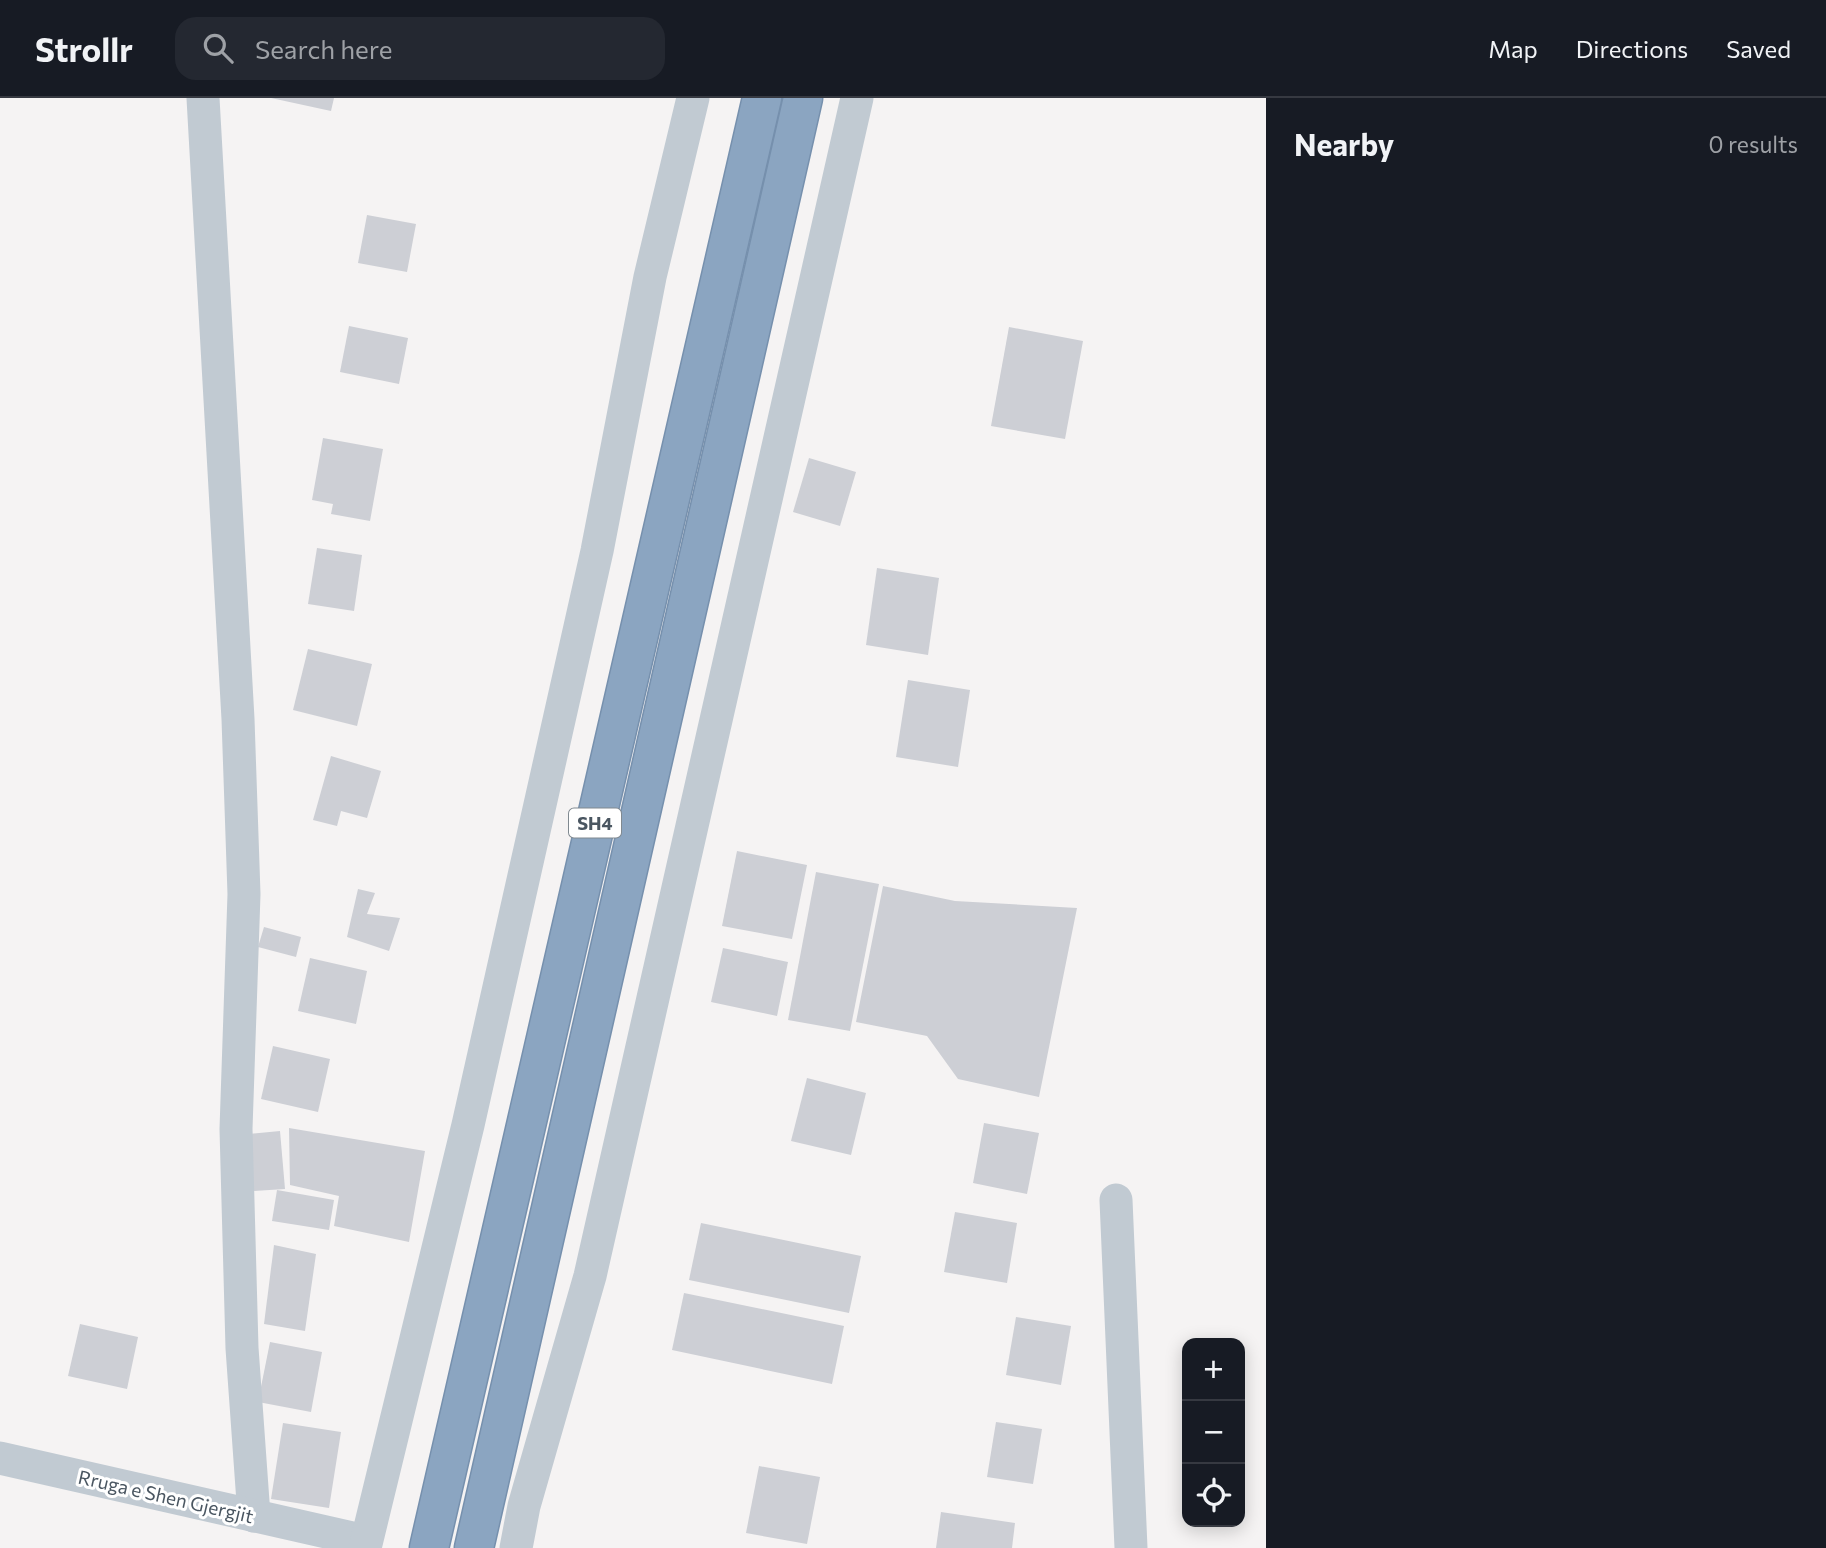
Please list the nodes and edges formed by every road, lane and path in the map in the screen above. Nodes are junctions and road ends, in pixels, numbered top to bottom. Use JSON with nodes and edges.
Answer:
{"nodes":[{"id":1,"x":203,"y":98,"type":"edge"},
{"id":2,"x":693,"y":98,"type":"edge"},
{"id":3,"x":762,"y":98,"type":"edge"},
{"id":4,"x":803,"y":98,"type":"edge"},
{"id":5,"x":857,"y":98,"type":"edge"},
{"id":6,"x":1116,"y":1200,"type":"dead end"},
{"id":7,"x":0,"y":1458,"type":"edge"},
{"id":8,"x":254,"y":1516,"type":"junction"},
{"id":9,"x":366,"y":1544,"type":"edge"},
{"id":10,"x":429,"y":1548,"type":"edge"},
{"id":11,"x":474,"y":1548,"type":"edge"},
{"id":12,"x":516,"y":1548,"type":"edge"},
{"id":13,"x":1131,"y":1548,"type":"edge"}],
"edges":[{"from":1,"to":8,"type":"street"},
{"from":2,"to":9,"type":"street"},
{"from":3,"to":10,"type":"highway","number":"SH4"},
{"from":4,"to":11,"type":"highway","number":"SH4"},
{"from":5,"to":12,"type":"street"},
{"from":6,"to":13,"type":"street"},
{"from":7,"to":8,"type":"street","name":"Rruga e Shen Gjergjit"},
{"from":8,"to":9,"type":"street","name":"Rruga e Shen Gjergjit"}]}
